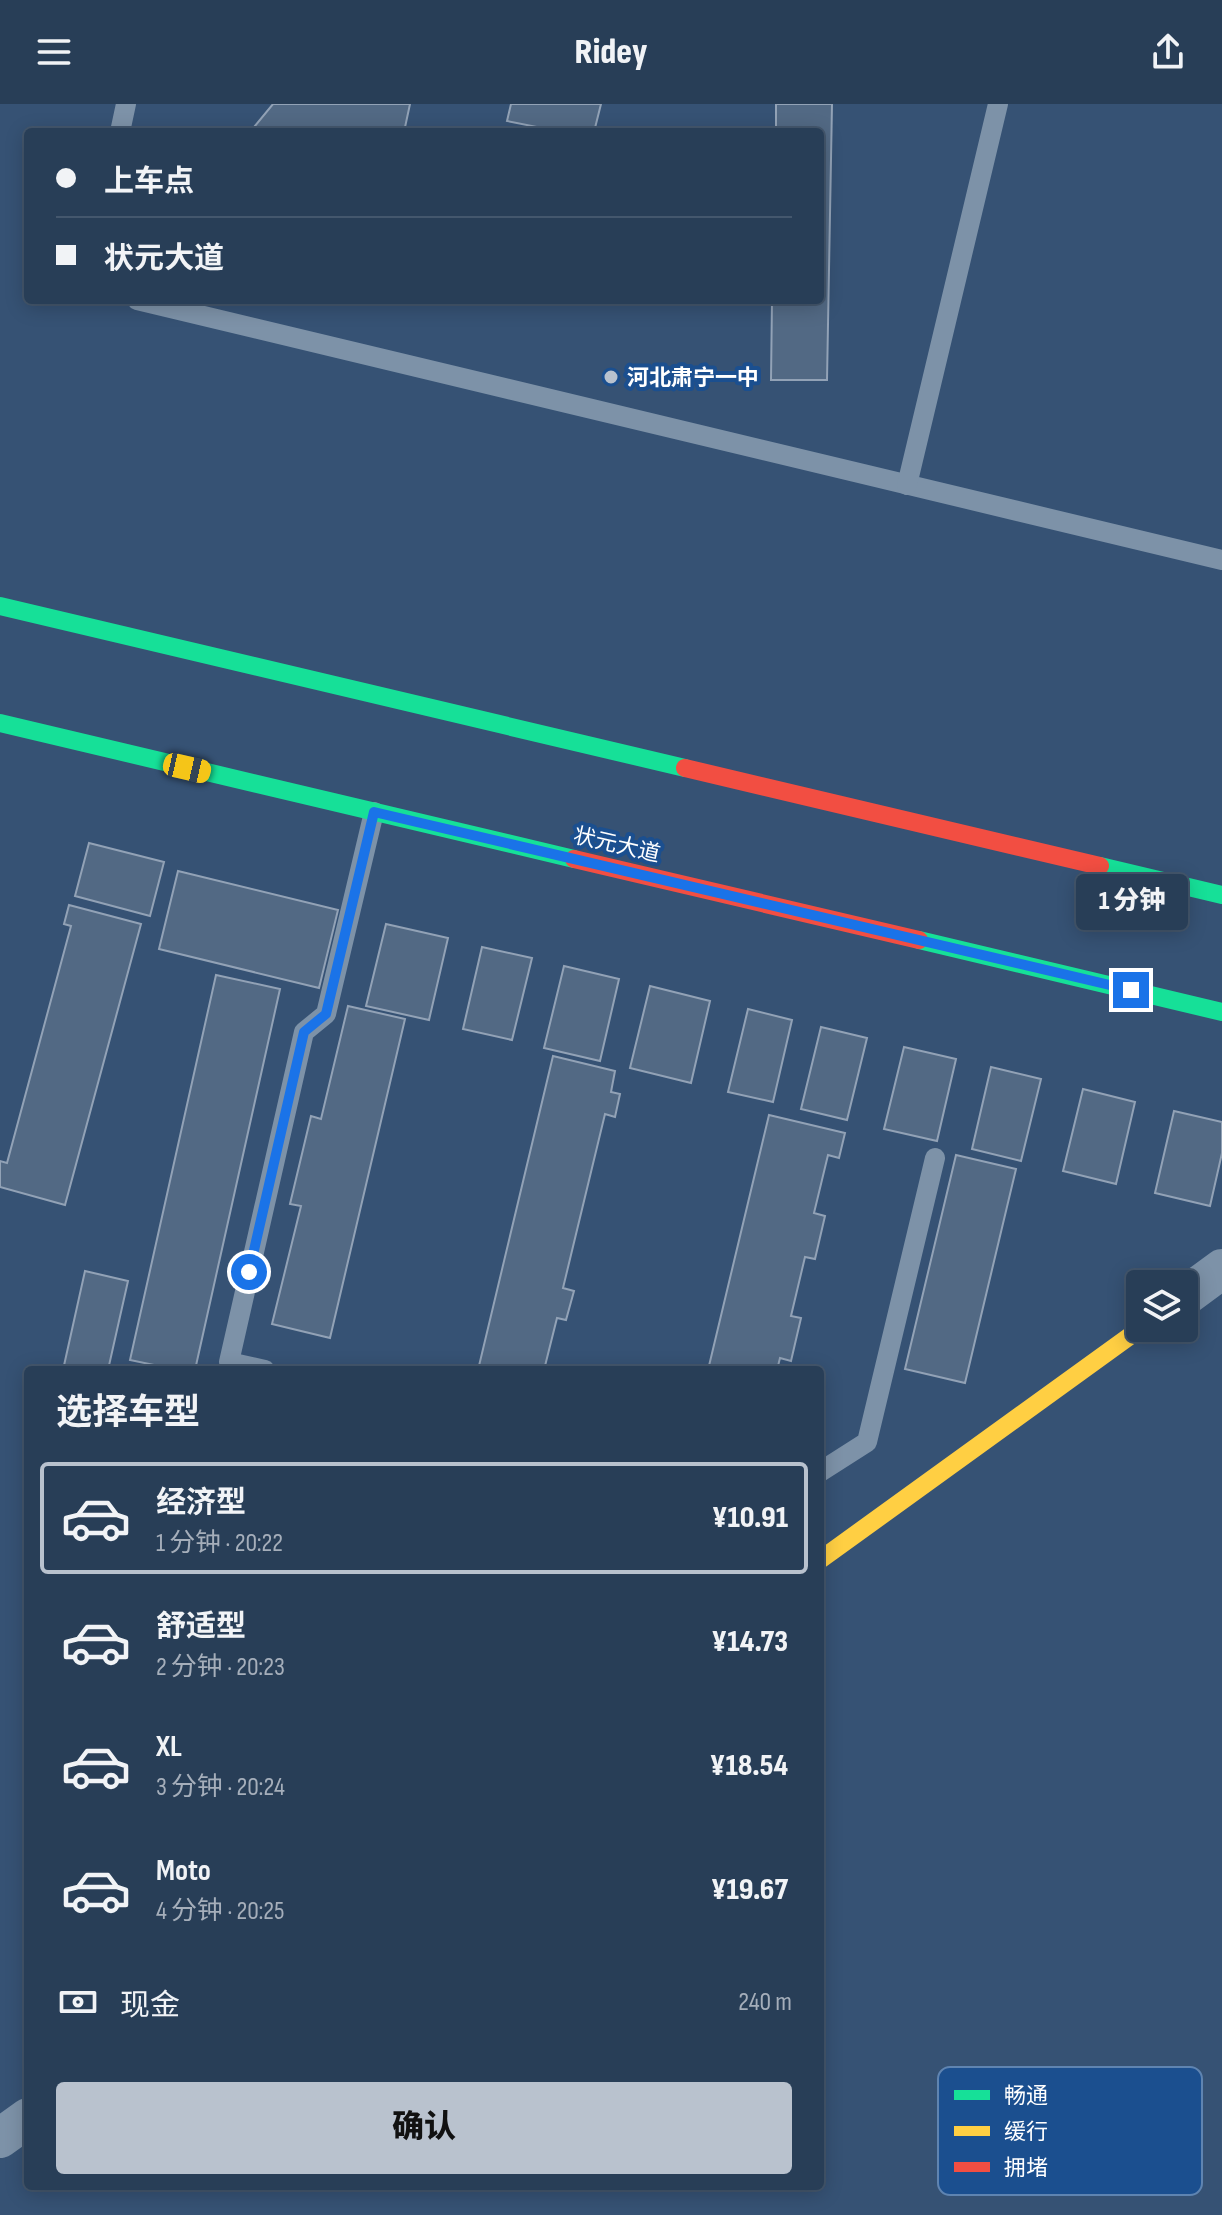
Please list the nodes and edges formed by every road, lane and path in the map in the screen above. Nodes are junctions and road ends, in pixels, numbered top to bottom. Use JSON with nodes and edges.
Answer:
{"nodes":[{"id":1,"x":126,"y":104,"type":"edge"},
{"id":2,"x":998,"y":104,"type":"edge"},
{"id":3,"x":121,"y":128,"type":"edge"},
{"id":4,"x":154,"y":304,"type":"edge"},
{"id":5,"x":907,"y":485,"type":"junction"},
{"id":6,"x":1222,"y":560,"type":"edge"},
{"id":7,"x":0,"y":606,"type":"edge"},
{"id":8,"x":0,"y":723,"type":"edge"},
{"id":9,"x":374,"y":812,"type":"junction"},
{"id":10,"x":1222,"y":895,"type":"edge"},
{"id":11,"x":1222,"y":1012,"type":"edge"},
{"id":12,"x":935,"y":1158,"type":"dead end"},
{"id":13,"x":1222,"y":1269,"type":"edge"},
{"id":14,"x":1198,"y":1287,"type":"edge"},
{"id":15,"x":1126,"y":1339,"type":"edge"},
{"id":16,"x":247,"y":1366,"type":"edge"},
{"id":17,"x":824,"y":1469,"type":"edge"},
{"id":18,"x":824,"y":1557,"type":"edge"},
{"id":19,"x":24,"y":2121,"type":"edge"},
{"id":20,"x":0,"y":2138,"type":"edge"}],
"edges":[{"from":1,"to":3,"type":"lane"},
{"from":2,"to":5,"type":"lane"},
{"from":4,"to":5,"type":"lane"},
{"from":5,"to":6,"type":"lane"},
{"from":7,"to":10,"type":"main road"},
{"from":8,"to":9,"type":"main road","name":"状元大道"},
{"from":9,"to":11,"type":"main road","name":"状元大道"},
{"from":9,"to":16,"type":"lane"},
{"from":12,"to":17,"type":"lane"},
{"from":13,"to":14,"type":"street"},
{"from":15,"to":18,"type":"main road"},
{"from":19,"to":20,"type":"street"}]}
